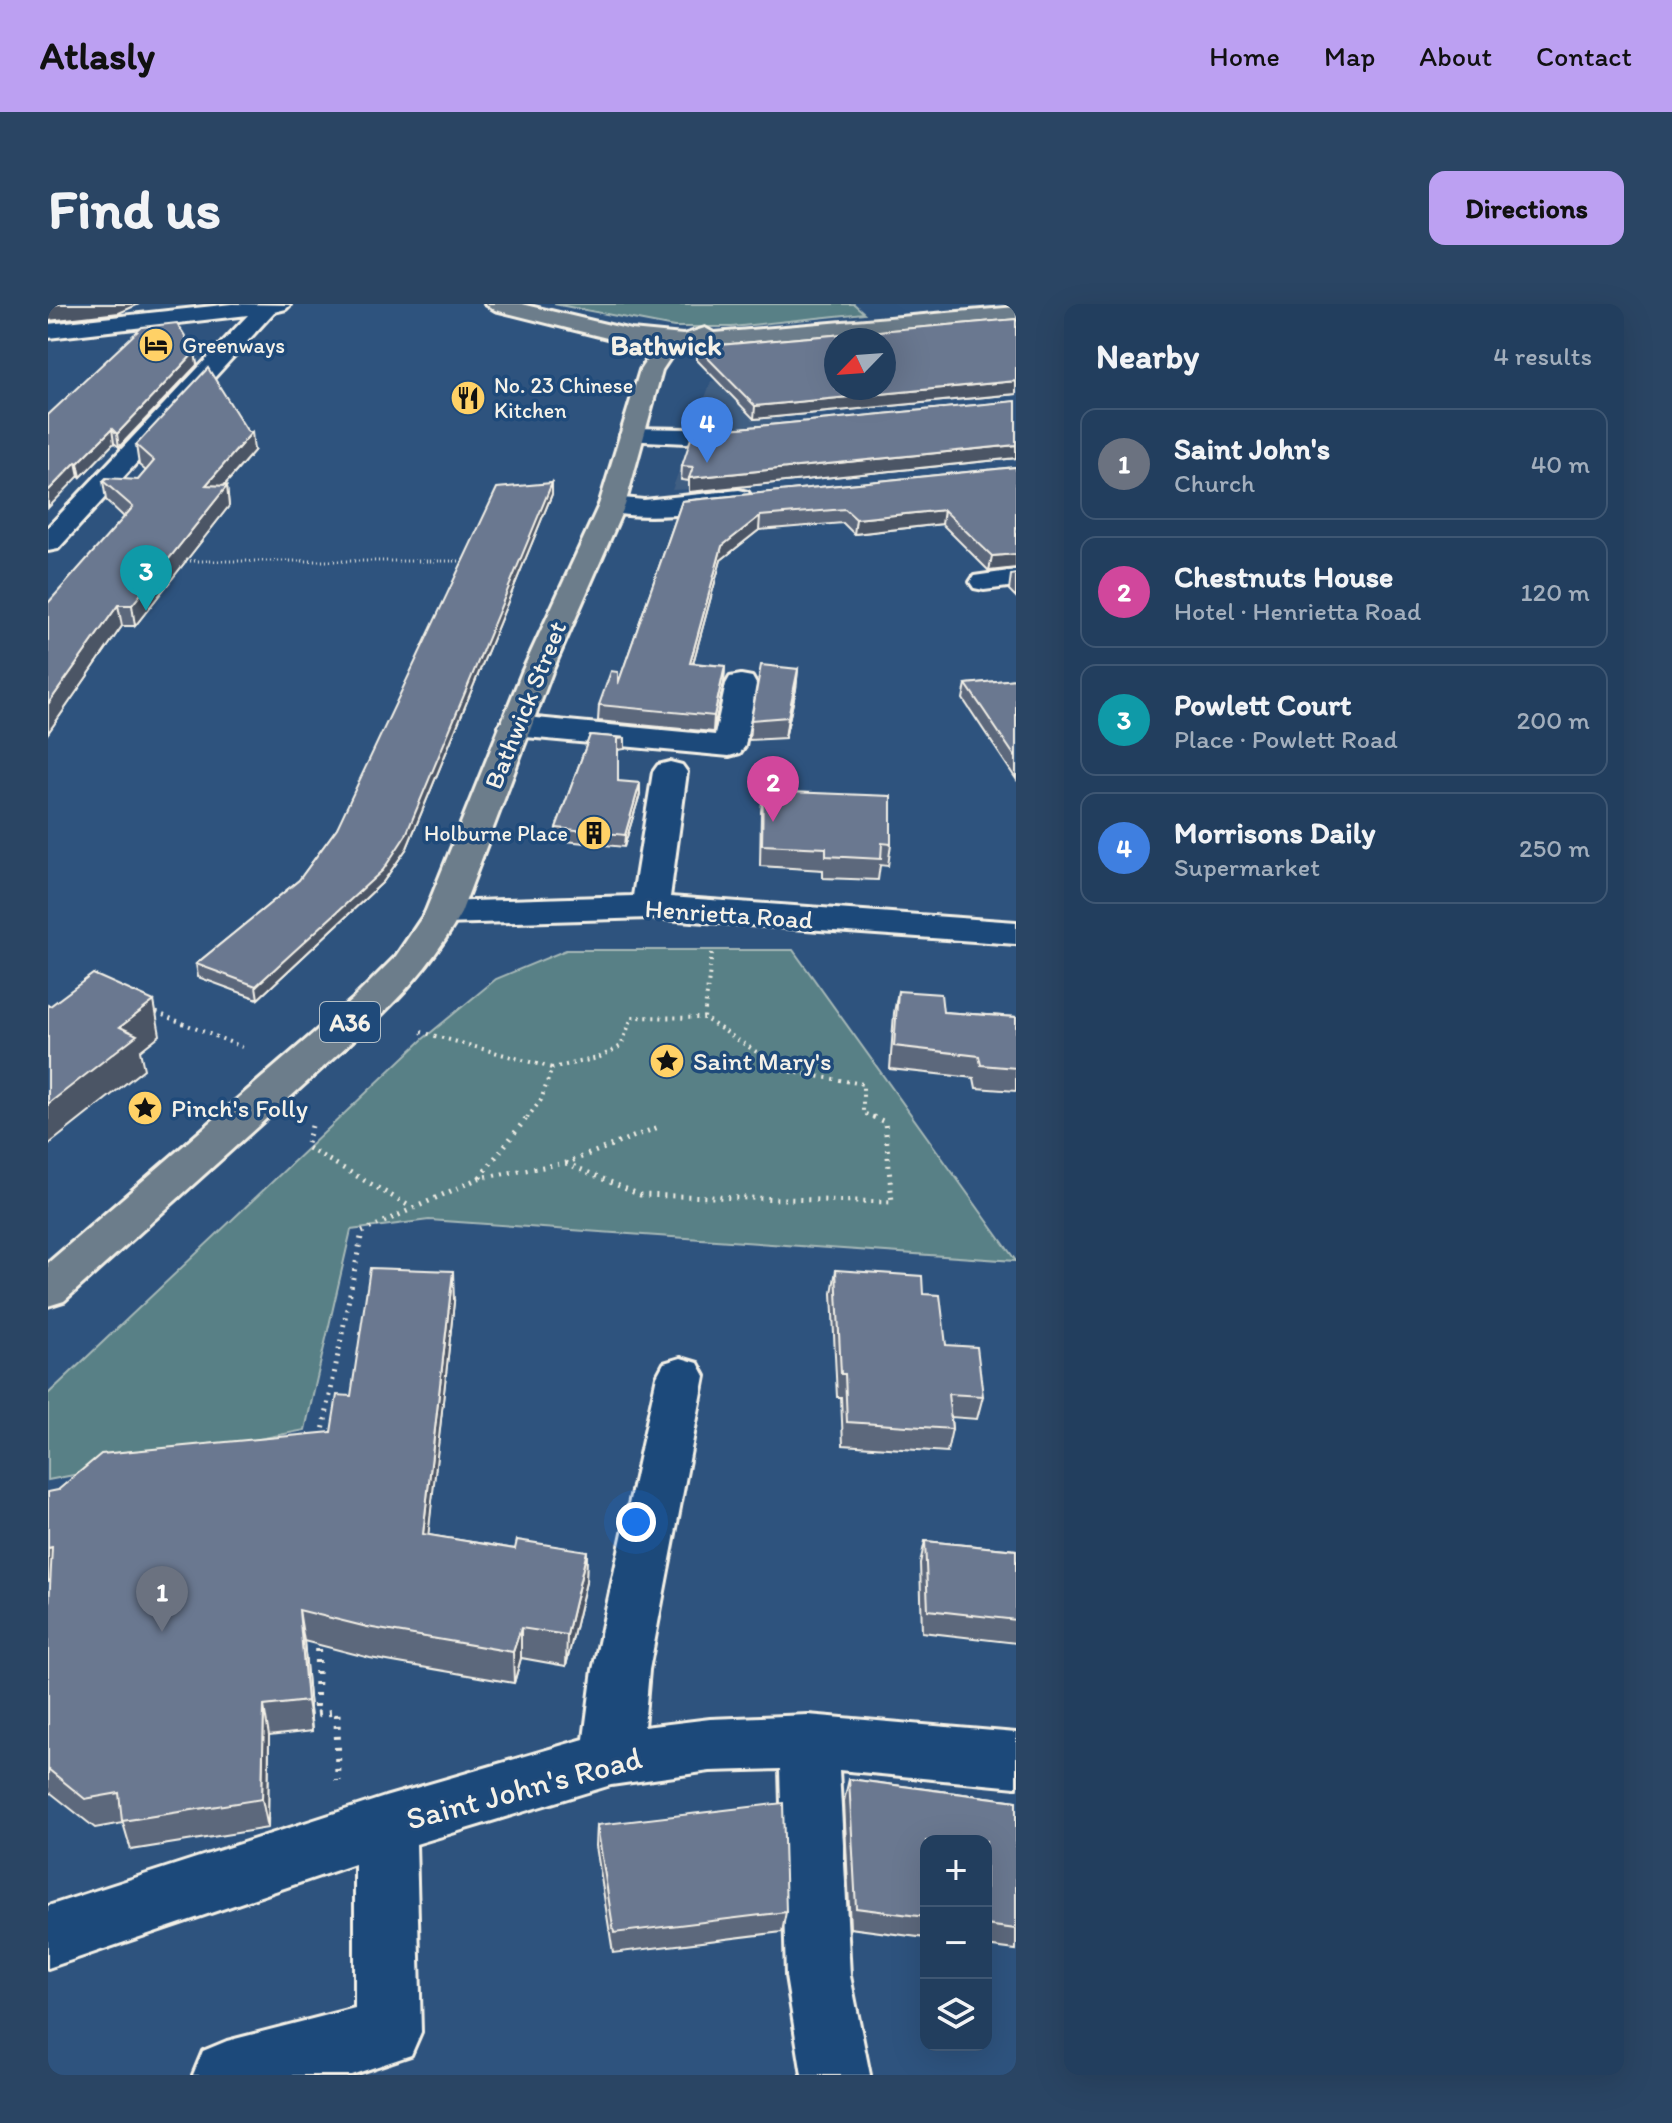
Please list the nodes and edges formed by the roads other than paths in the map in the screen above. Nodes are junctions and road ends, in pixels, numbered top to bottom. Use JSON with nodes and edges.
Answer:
{"nodes":[{"id":1,"x":495,"y":304,"type":"edge"},
{"id":2,"x":505,"y":304,"type":"edge"},
{"id":3,"x":276,"y":305,"type":"edge"},
{"id":4,"x":1016,"y":313,"type":"edge"},
{"id":5,"x":537,"y":315,"type":"junction"},
{"id":6,"x":48,"y":331,"type":"edge"},
{"id":7,"x":776,"y":334,"type":"junction"},
{"id":8,"x":705,"y":335,"type":"junction"},
{"id":9,"x":631,"y":337,"type":"junction"},
{"id":10,"x":734,"y":338,"type":"junction"},
{"id":11,"x":683,"y":342,"type":"junction"},
{"id":12,"x":668,"y":368,"type":"junction"},
{"id":13,"x":666,"y":406,"type":"dead end"},
{"id":14,"x":632,"y":435,"type":"junction"},
{"id":15,"x":687,"y":436,"type":"dead end"},
{"id":16,"x":768,"y":495,"type":"edge"},
{"id":17,"x":612,"y":505,"type":"junction"},
{"id":18,"x":48,"y":543,"type":"edge"},
{"id":19,"x":1016,"y":578,"type":"edge"},
{"id":20,"x":984,"y":582,"type":"dead end"},
{"id":21,"x":741,"y":684,"type":"dead end"},
{"id":22,"x":515,"y":726,"type":"junction"},
{"id":23,"x":670,"y":772,"type":"dead end"},
{"id":24,"x":650,"y":907,"type":"junction"},
{"id":25,"x":443,"y":913,"type":"junction"},
{"id":26,"x":1016,"y":933,"type":"edge"},
{"id":27,"x":48,"y":1289,"type":"edge"},
{"id":28,"x":681,"y":1376,"type":"dead end"},
{"id":29,"x":808,"y":1741,"type":"junction"},
{"id":30,"x":611,"y":1758,"type":"junction"},
{"id":31,"x":1016,"y":1760,"type":"edge"},
{"id":32,"x":385,"y":1825,"type":"junction"},
{"id":33,"x":48,"y":1937,"type":"edge"},
{"id":34,"x":227,"y":2075,"type":"edge"},
{"id":35,"x":836,"y":2075,"type":"edge"}],
"edges":[{"from":1,"to":5,"type":"highway","number":"A36"},
{"from":2,"to":8,"type":"highway","number":"A36"},
{"from":3,"to":6,"type":"street"},
{"from":3,"to":18,"type":"street"},
{"from":4,"to":7,"type":"highway","number":"A36"},
{"from":5,"to":9,"type":"highway","number":"A36"},
{"from":5,"to":14,"type":"highway","name":"Bathwick Street","number":"A36"},
{"from":7,"to":8,"type":"highway","number":"A36"},
{"from":7,"to":10,"type":"highway","number":"A36"},
{"from":8,"to":11,"type":"highway","number":"A36"},
{"from":9,"to":11,"type":"highway","number":"A36"},
{"from":9,"to":12,"type":"highway","number":"A36"},
{"from":10,"to":11,"type":"highway","number":"A36"},
{"from":10,"to":12,"type":"highway","number":"A36"},
{"from":11,"to":12,"type":"highway","number":"A36"},
{"from":12,"to":14,"type":"highway","number":"A36"},
{"from":13,"to":14,"type":"highway"},
{"from":14,"to":15,"type":"street"},
{"from":14,"to":17,"type":"highway","name":"Bathwick Street","number":"A36"},
{"from":16,"to":17,"type":"street"},
{"from":17,"to":22,"type":"highway","name":"Bathwick Street","number":"A36"},
{"from":19,"to":20,"type":"street"},
{"from":21,"to":22,"type":"street"},
{"from":22,"to":25,"type":"highway","name":"Bathwick Street","number":"A36"},
{"from":23,"to":24,"type":"street"},
{"from":24,"to":25,"type":"street","name":"Henrietta Road"},
{"from":24,"to":26,"type":"street","name":"Henrietta Road"},
{"from":25,"to":27,"type":"highway","name":"Bathwick Street","number":"A36"},
{"from":28,"to":30,"type":"street"},
{"from":29,"to":30,"type":"street","name":"Saint John's Road"},
{"from":29,"to":31,"type":"street","name":"Saint John's Road"},
{"from":29,"to":35,"type":"street"},
{"from":30,"to":32,"type":"street","name":"Saint John's Road"},
{"from":32,"to":33,"type":"street","name":"Saint John's Road"},
{"from":32,"to":34,"type":"street"}]}
